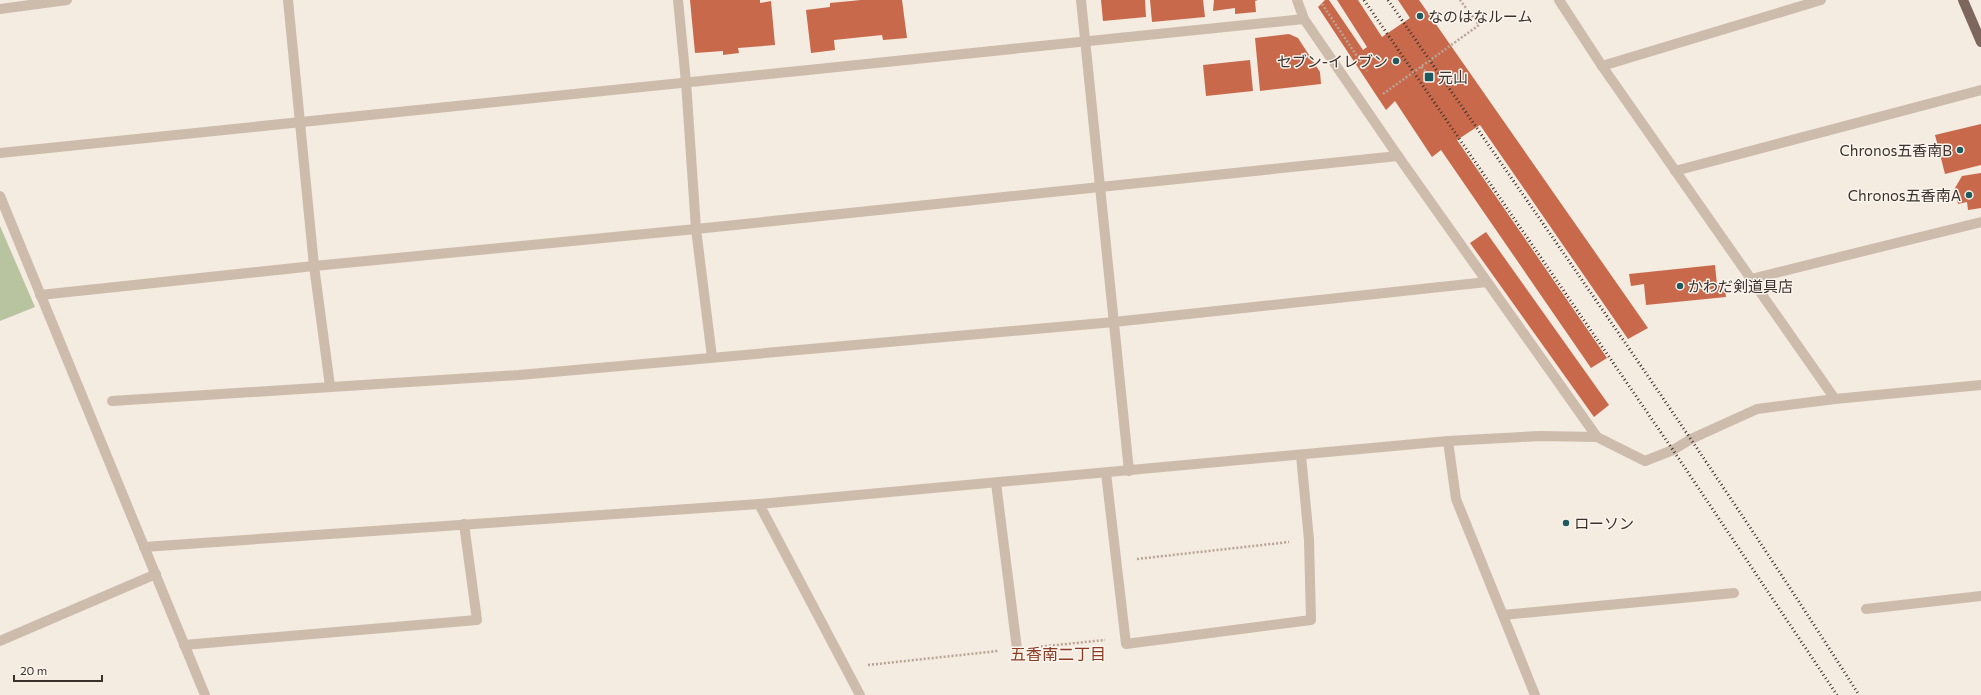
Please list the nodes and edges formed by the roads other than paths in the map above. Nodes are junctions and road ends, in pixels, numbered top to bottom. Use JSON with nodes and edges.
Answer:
{"nodes":[{"id":1,"x":67,"y":0,"type":"edge"},
{"id":2,"x":288,"y":0,"type":"edge"},
{"id":3,"x":678,"y":0,"type":"edge"},
{"id":4,"x":1081,"y":0,"type":"edge"},
{"id":5,"x":1297,"y":0,"type":"edge"},
{"id":6,"x":1559,"y":0,"type":"edge"},
{"id":7,"x":1821,"y":0,"type":"edge"},
{"id":8,"x":1963,"y":0,"type":"edge"},
{"id":9,"x":0,"y":9,"type":"edge"},
{"id":10,"x":1304,"y":19,"type":"junction"},
{"id":11,"x":1085,"y":42,"type":"junction"},
{"id":12,"x":1981,"y":42,"type":"edge"},
{"id":13,"x":1602,"y":66,"type":"junction"},
{"id":14,"x":686,"y":82,"type":"junction"},
{"id":15,"x":1981,"y":90,"type":"edge"},
{"id":16,"x":300,"y":121,"type":"junction"},
{"id":17,"x":0,"y":153,"type":"edge"},
{"id":18,"x":1398,"y":156,"type":"junction"},
{"id":19,"x":1675,"y":171,"type":"junction"},
{"id":20,"x":1101,"y":188,"type":"junction"},
{"id":21,"x":0,"y":196,"type":"edge"},
{"id":22,"x":1981,"y":222,"type":"edge"},
{"id":23,"x":696,"y":229,"type":"junction"},
{"id":24,"x":314,"y":266,"type":"junction"},
{"id":25,"x":1751,"y":278,"type":"junction"},
{"id":26,"x":1487,"y":282,"type":"junction"},
{"id":27,"x":40,"y":295,"type":"junction"},
{"id":28,"x":1114,"y":322,"type":"junction"},
{"id":29,"x":712,"y":358,"type":"junction"},
{"id":30,"x":1981,"y":385,"type":"edge"},
{"id":31,"x":330,"y":386,"type":"junction"},
{"id":32,"x":1835,"y":399,"type":"junction"},
{"id":33,"x":112,"y":401,"type":"dead end"},
{"id":34,"x":1597,"y":437,"type":"junction"},
{"id":35,"x":1448,"y":442,"type":"junction"},
{"id":36,"x":1302,"y":455,"type":"junction"},
{"id":37,"x":1129,"y":471,"type":"junction"},
{"id":38,"x":1106,"y":474,"type":"junction"},
{"id":39,"x":996,"y":483,"type":"junction"},
{"id":40,"x":759,"y":504,"type":"junction"},
{"id":41,"x":464,"y":524,"type":"junction"},
{"id":42,"x":144,"y":547,"type":"junction"},
{"id":43,"x":156,"y":574,"type":"junction"},
{"id":44,"x":1734,"y":594,"type":"dead end"},
{"id":45,"x":1981,"y":596,"type":"edge"},
{"id":46,"x":1866,"y":609,"type":"dead end"},
{"id":47,"x":1503,"y":615,"type":"junction"},
{"id":48,"x":0,"y":640,"type":"edge"},
{"id":49,"x":184,"y":645,"type":"junction"},
{"id":50,"x":1017,"y":649,"type":"road end"},
{"id":51,"x":205,"y":695,"type":"edge"},
{"id":52,"x":860,"y":695,"type":"edge"},
{"id":53,"x":1535,"y":695,"type":"edge"}],
"edges":[{"from":1,"to":9,"type":"street"},
{"from":2,"to":16,"type":"street"},
{"from":3,"to":14,"type":"street"},
{"from":4,"to":11,"type":"street"},
{"from":5,"to":10,"type":"street"},
{"from":6,"to":13,"type":"street"},
{"from":7,"to":13,"type":"street"},
{"from":8,"to":12,"type":"main road"},
{"from":10,"to":11,"type":"street"},
{"from":10,"to":18,"type":"street"},
{"from":11,"to":14,"type":"street"},
{"from":11,"to":20,"type":"street"},
{"from":13,"to":19,"type":"street"},
{"from":14,"to":16,"type":"street"},
{"from":14,"to":23,"type":"street"},
{"from":15,"to":19,"type":"street"},
{"from":16,"to":17,"type":"street"},
{"from":16,"to":24,"type":"street"},
{"from":18,"to":20,"type":"street"},
{"from":18,"to":26,"type":"street"},
{"from":19,"to":25,"type":"street"},
{"from":20,"to":23,"type":"street"},
{"from":20,"to":28,"type":"street"},
{"from":21,"to":27,"type":"street"},
{"from":22,"to":25,"type":"street"},
{"from":23,"to":24,"type":"street"},
{"from":23,"to":29,"type":"street"},
{"from":24,"to":27,"type":"street"},
{"from":24,"to":31,"type":"street"},
{"from":25,"to":32,"type":"street"},
{"from":26,"to":28,"type":"street"},
{"from":26,"to":34,"type":"street"},
{"from":27,"to":42,"type":"street"},
{"from":28,"to":29,"type":"street"},
{"from":28,"to":37,"type":"street"},
{"from":29,"to":31,"type":"street"},
{"from":30,"to":32,"type":"street"},
{"from":31,"to":33,"type":"street"},
{"from":32,"to":34,"type":"street"},
{"from":34,"to":35,"type":"street"},
{"from":35,"to":36,"type":"street"},
{"from":35,"to":47,"type":"street"},
{"from":36,"to":37,"type":"street"},
{"from":36,"to":38,"type":"street"},
{"from":37,"to":38,"type":"street"},
{"from":38,"to":39,"type":"street"},
{"from":39,"to":40,"type":"street"},
{"from":39,"to":50,"type":"street"},
{"from":40,"to":41,"type":"street"},
{"from":40,"to":52,"type":"street"},
{"from":41,"to":42,"type":"street"},
{"from":41,"to":49,"type":"street"},
{"from":42,"to":43,"type":"street"},
{"from":43,"to":48,"type":"street"},
{"from":43,"to":49,"type":"street"},
{"from":44,"to":47,"type":"street"},
{"from":45,"to":46,"type":"street"},
{"from":47,"to":53,"type":"street"},
{"from":49,"to":51,"type":"street"}]}
